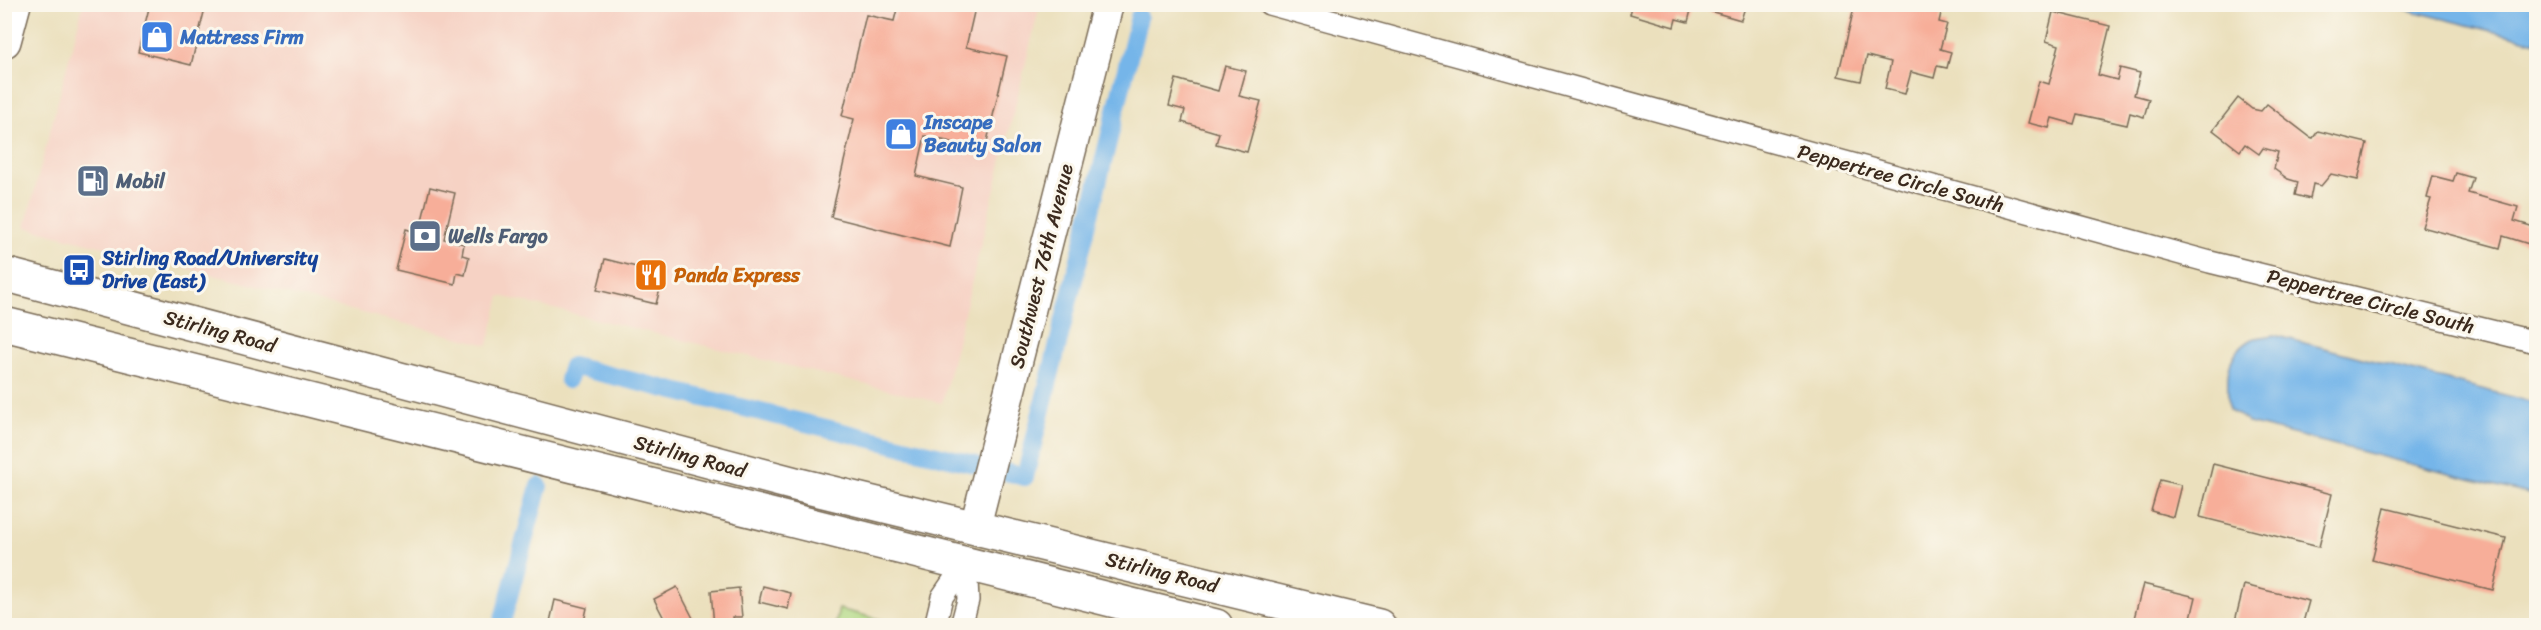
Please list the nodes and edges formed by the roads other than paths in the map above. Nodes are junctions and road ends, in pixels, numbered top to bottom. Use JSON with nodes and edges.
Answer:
{"nodes":[{"id":1,"x":14,"y":4,"type":"edge"},
{"id":2,"x":1107,"y":4,"type":"edge"},
{"id":3,"x":1269,"y":4,"type":"edge"},
{"id":4,"x":4,"y":41,"type":"edge"},
{"id":5,"x":4,"y":274,"type":"edge"},
{"id":6,"x":4,"y":324,"type":"edge"},
{"id":7,"x":2536,"y":342,"type":"edge"},
{"id":8,"x":657,"y":447,"type":"junction"},
{"id":9,"x":605,"y":474,"type":"junction"},
{"id":10,"x":975,"y":527,"type":"junction"},
{"id":11,"x":1023,"y":538,"type":"junction"},
{"id":12,"x":966,"y":562,"type":"junction"},
{"id":13,"x":934,"y":626,"type":"edge"},
{"id":14,"x":961,"y":626,"type":"edge"},
{"id":15,"x":1216,"y":626,"type":"edge"},
{"id":16,"x":1379,"y":626,"type":"edge"}],
"edges":[{"from":1,"to":4,"type":"main road"},
{"from":2,"to":10,"type":"street","name":"Southwest 76th Avenue"},
{"from":3,"to":7,"type":"street","name":"Peppertree Circle South"},
{"from":5,"to":8,"type":"main road","name":"Stirling Road"},
{"from":6,"to":9,"type":"main road","name":"Stirling Road"},
{"from":8,"to":9,"type":"main road"},
{"from":8,"to":10,"type":"main road","name":"Stirling Road"},
{"from":9,"to":12,"type":"main road","name":"Stirling Road"},
{"from":10,"to":11,"type":"main road","name":"Stirling Road"},
{"from":11,"to":12,"type":"main road"},
{"from":11,"to":16,"type":"main road","name":"Stirling Road"},
{"from":12,"to":13,"type":"street"},
{"from":12,"to":14,"type":"street"},
{"from":12,"to":15,"type":"main road","name":"Stirling Road"}]}
